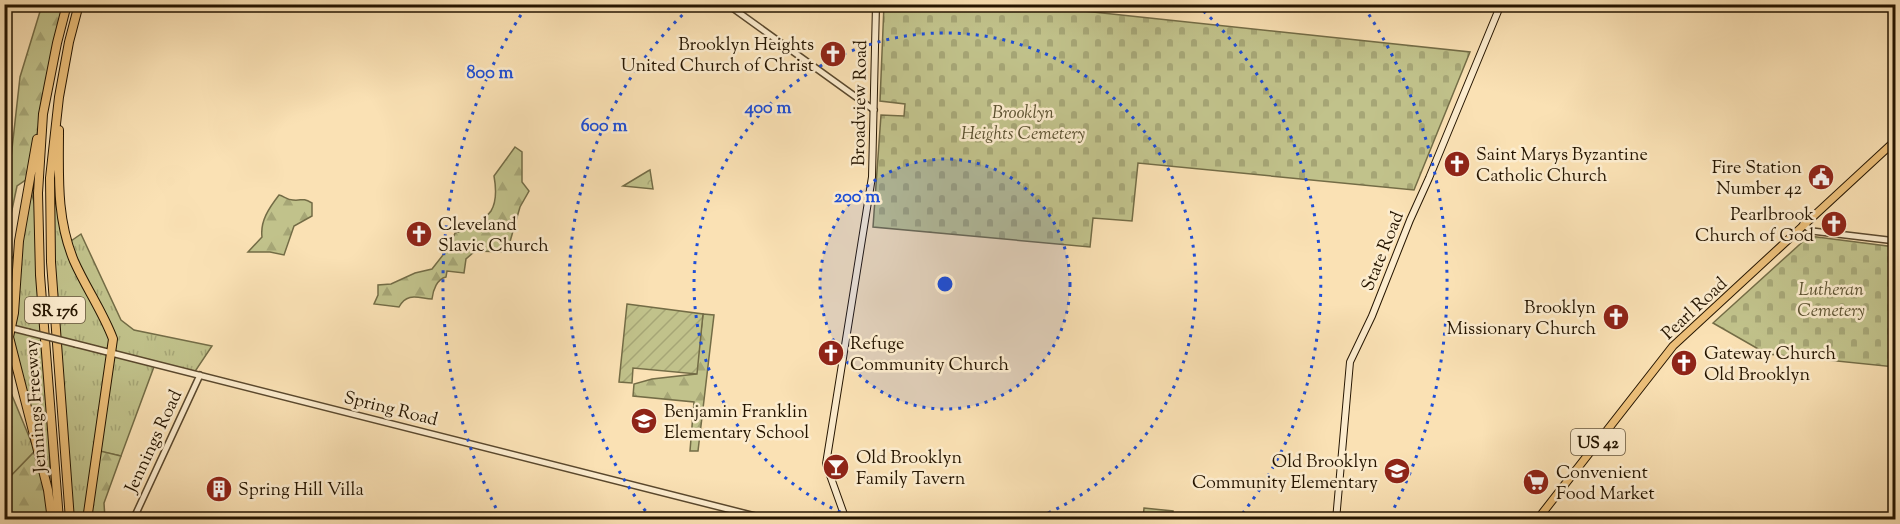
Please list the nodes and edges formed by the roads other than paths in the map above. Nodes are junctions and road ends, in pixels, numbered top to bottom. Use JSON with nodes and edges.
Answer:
{"nodes":[{"id":1,"x":67,"y":4,"type":"edge"},
{"id":2,"x":79,"y":4,"type":"edge"},
{"id":3,"x":727,"y":4,"type":"edge"},
{"id":4,"x":876,"y":4,"type":"edge"},
{"id":5,"x":1501,"y":4,"type":"edge"},
{"id":6,"x":58,"y":101,"type":"junction"},
{"id":7,"x":874,"y":110,"type":"junction"},
{"id":8,"x":43,"y":114,"type":"junction"},
{"id":9,"x":1896,"y":140,"type":"edge"},
{"id":10,"x":1803,"y":224,"type":"junction"},
{"id":11,"x":1896,"y":242,"type":"edge"},
{"id":12,"x":8,"y":327,"type":"edge"},
{"id":13,"x":111,"y":354,"type":"junction"},
{"id":14,"x":200,"y":375,"type":"junction"},
{"id":15,"x":52,"y":519,"type":"edge"},
{"id":16,"x":59,"y":519,"type":"edge"},
{"id":17,"x":70,"y":519,"type":"edge"},
{"id":18,"x":87,"y":519,"type":"edge"},
{"id":19,"x":133,"y":519,"type":"edge"},
{"id":20,"x":771,"y":519,"type":"edge"},
{"id":21,"x":846,"y":519,"type":"edge"},
{"id":22,"x":1336,"y":519,"type":"edge"},
{"id":23,"x":1537,"y":519,"type":"edge"}],
"edges":[{"from":1,"to":8,"type":"highway","name":"Jennings Freeway","number":"SR 176"},
{"from":2,"to":6,"type":"highway","name":"Jennings Freeway","number":"SR 176"},
{"from":3,"to":7,"type":"street"},
{"from":4,"to":7,"type":"main road","name":"Broadview Road"},
{"from":5,"to":22,"type":"main road","name":"State Road"},
{"from":6,"to":13,"type":"highway"},
{"from":6,"to":17,"type":"highway","name":"Jennings Freeway","number":"SR 176"},
{"from":7,"to":21,"type":"main road","name":"Broadview Road"},
{"from":8,"to":12,"type":"highway"},
{"from":8,"to":16,"type":"highway","name":"Jennings Freeway","number":"SR 176"},
{"from":9,"to":10,"type":"main road","name":"Pearl Road","number":"US 42"},
{"from":10,"to":11,"type":"street"},
{"from":10,"to":23,"type":"main road","name":"Pearl Road","number":"US 42"},
{"from":12,"to":13,"type":"street","name":"Spring Road","bridge":true},
{"from":12,"to":15,"type":"highway"},
{"from":13,"to":14,"type":"street","name":"Spring Road"},
{"from":13,"to":18,"type":"highway"},
{"from":14,"to":19,"type":"street","name":"Jennings Road"},
{"from":14,"to":20,"type":"street","name":"Spring Road"}]}
